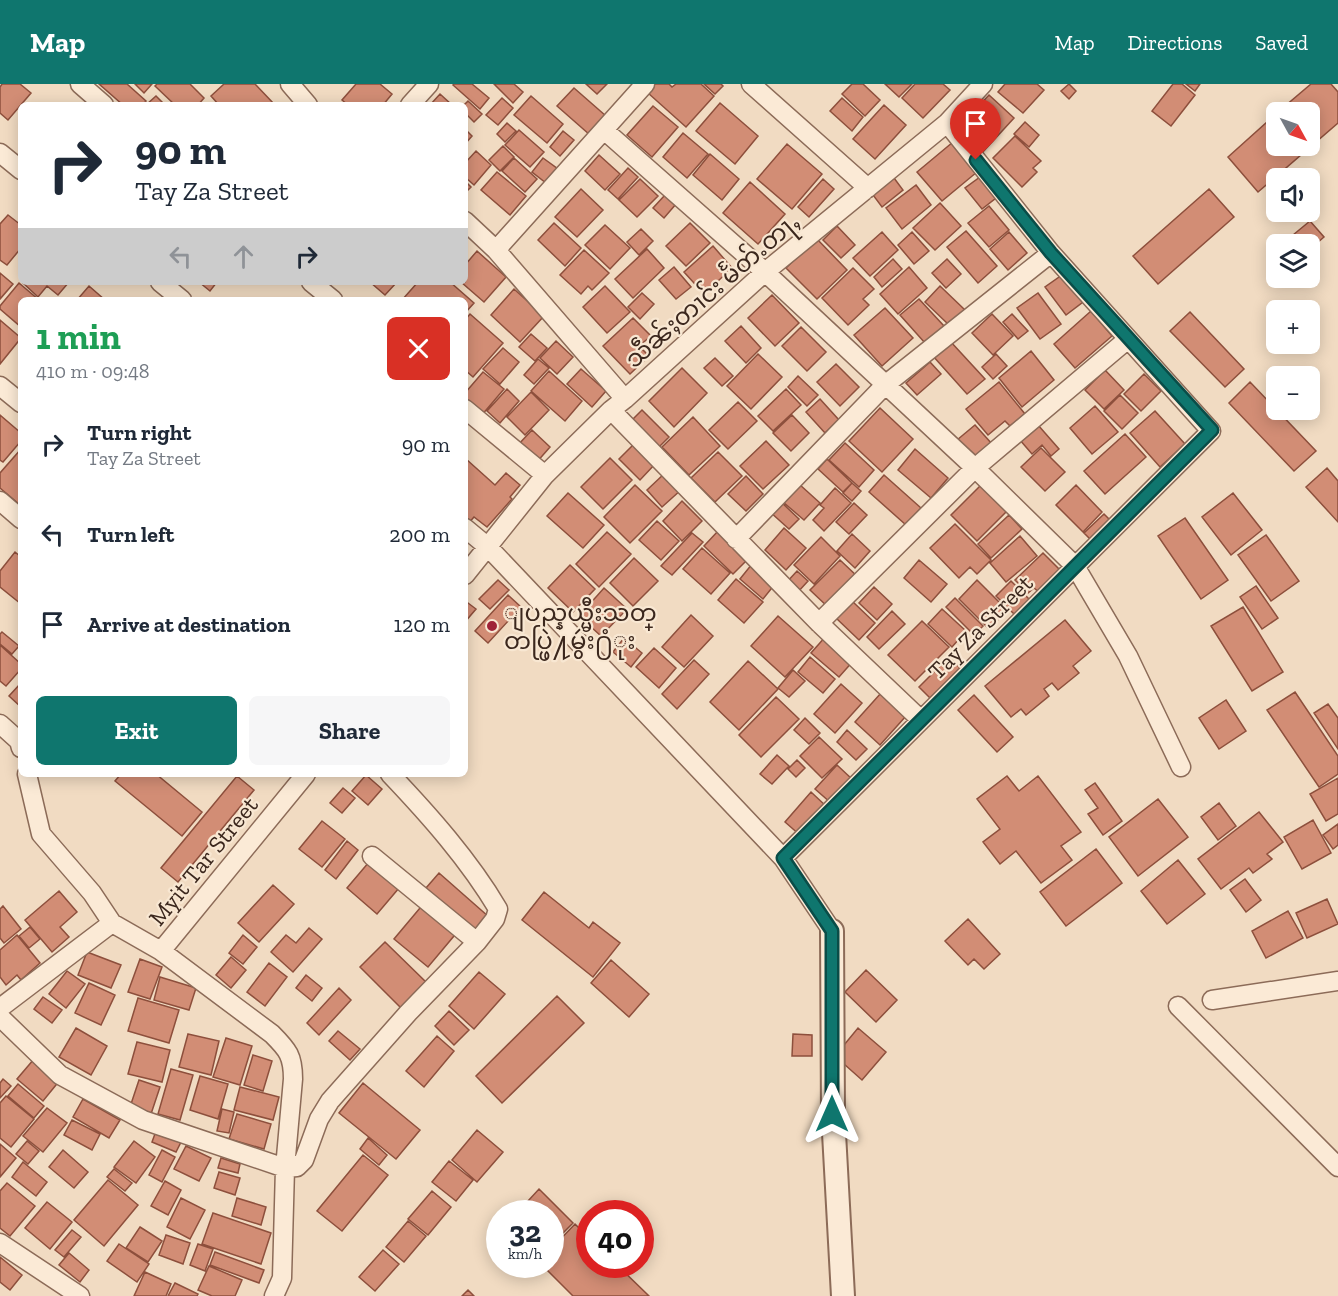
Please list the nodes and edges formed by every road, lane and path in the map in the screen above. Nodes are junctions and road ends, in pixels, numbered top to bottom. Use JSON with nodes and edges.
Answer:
{"nodes":[{"id":1,"x":80,"y":84,"type":"edge"},
{"id":2,"x":290,"y":84,"type":"edge"},
{"id":3,"x":429,"y":84,"type":"edge"},
{"id":4,"x":645,"y":84,"type":"edge"},
{"id":5,"x":751,"y":84,"type":"edge"},
{"id":6,"x":983,"y":84,"type":"edge"},
{"id":7,"x":101,"y":102,"type":"edge"},
{"id":8,"x":305,"y":102,"type":"edge"},
{"id":9,"x":413,"y":102,"type":"edge"},
{"id":10,"x":947,"y":123,"type":"junction"},
{"id":11,"x":604,"y":129,"type":"junction"},
{"id":12,"x":0,"y":153,"type":"edge"},
{"id":13,"x":18,"y":168,"type":"edge"},
{"id":14,"x":868,"y":188,"type":"junction"},
{"id":15,"x":468,"y":224,"type":"edge"},
{"id":16,"x":496,"y":250,"type":"junction"},
{"id":17,"x":1051,"y":253,"type":"junction"},
{"id":18,"x":765,"y":272,"type":"junction"},
{"id":19,"x":164,"y":285,"type":"edge"},
{"id":20,"x":315,"y":285,"type":"edge"},
{"id":21,"x":178,"y":297,"type":"edge"},
{"id":22,"x":329,"y":297,"type":"edge"},
{"id":23,"x":1128,"y":339,"type":"junction"},
{"id":24,"x":885,"y":385,"type":"junction"},
{"id":25,"x":0,"y":386,"type":"edge"},
{"id":26,"x":18,"y":401,"type":"edge"},
{"id":27,"x":618,"y":404,"type":"junction"},
{"id":28,"x":468,"y":411,"type":"edge"},
{"id":29,"x":975,"y":468,"type":"junction"},
{"id":30,"x":545,"y":475,"type":"junction"},
{"id":31,"x":0,"y":501,"type":"edge"},
{"id":32,"x":18,"y":516,"type":"edge"},
{"id":33,"x":468,"y":530,"type":"edge"},
{"id":34,"x":736,"y":539,"type":"junction"},
{"id":35,"x":488,"y":547,"type":"junction"},
{"id":36,"x":1075,"y":566,"type":"junction"},
{"id":37,"x":468,"y":571,"type":"edge"},
{"id":38,"x":819,"y":623,"type":"junction"},
{"id":39,"x":921,"y":720,"type":"junction"},
{"id":40,"x":0,"y":724,"type":"edge"},
{"id":41,"x":18,"y":740,"type":"edge"},
{"id":42,"x":1181,"y":767,"type":"dead end"},
{"id":43,"x":28,"y":777,"type":"edge"},
{"id":44,"x":304,"y":777,"type":"edge"},
{"id":45,"x":393,"y":777,"type":"edge"},
{"id":46,"x":372,"y":856,"type":"dead end"},
{"id":47,"x":783,"y":858,"type":"junction"},
{"id":48,"x":112,"y":923,"type":"junction"},
{"id":49,"x":832,"y":931,"type":"joint"},
{"id":50,"x":477,"y":942,"type":"junction"},
{"id":51,"x":161,"y":951,"type":"junction"},
{"id":52,"x":1338,"y":981,"type":"edge"},
{"id":53,"x":1212,"y":1000,"type":"dead end"},
{"id":54,"x":1178,"y":1006,"type":"dead end"},
{"id":55,"x":0,"y":1008,"type":"edge"},
{"id":56,"x":0,"y":1017,"type":"edge"},
{"id":57,"x":1338,"y":1167,"type":"edge"},
{"id":58,"x":285,"y":1168,"type":"junction"},
{"id":59,"x":0,"y":1243,"type":"edge"},
{"id":60,"x":80,"y":1296,"type":"edge"},
{"id":61,"x":274,"y":1296,"type":"edge"},
{"id":62,"x":843,"y":1296,"type":"edge"}],
"edges":[{"from":1,"to":7,"type":"street"},
{"from":2,"to":8,"type":"street"},
{"from":3,"to":9,"type":"street"},
{"from":4,"to":11,"type":"street"},
{"from":5,"to":14,"type":"street"},
{"from":6,"to":10,"type":"street","name":"သဵၼ်ႈတၢင်း မႅတ်ႉတႃႇ"},
{"from":10,"to":14,"type":"street","name":"သဵၼ်ႈတၢင်း မႅတ်ႉတႃႇ"},
{"from":10,"to":17,"type":"street"},
{"from":11,"to":16,"type":"street"},
{"from":11,"to":18,"type":"street"},
{"from":12,"to":13,"type":"street"},
{"from":14,"to":18,"type":"street","name":"သဵၼ်ႈတၢင်း မႅတ်ႉတႃႇ"},
{"from":15,"to":16,"type":"street"},
{"from":16,"to":27,"type":"street"},
{"from":17,"to":23,"type":"street"},
{"from":17,"to":24,"type":"street"},
{"from":18,"to":24,"type":"street"},
{"from":18,"to":27,"type":"street","name":"သဵၼ်ႈတၢင်း မႅတ်ႉတႃႇ"},
{"from":19,"to":21,"type":"street"},
{"from":20,"to":22,"type":"street"},
{"from":23,"to":29,"type":"street"},
{"from":23,"to":36,"type":"street","name":"Tay Za Street"},
{"from":24,"to":29,"type":"street"},
{"from":24,"to":34,"type":"street"},
{"from":25,"to":26,"type":"street"},
{"from":27,"to":30,"type":"street","name":"သဵၼ်ႈတၢင်း မႅတ်ႉတႃႇ"},
{"from":27,"to":34,"type":"street"},
{"from":28,"to":30,"type":"street"},
{"from":29,"to":36,"type":"street"},
{"from":29,"to":38,"type":"street"},
{"from":30,"to":35,"type":"street","name":"သဵၼ်ႈတၢင်း မႅတ်ႉတႃႇ"},
{"from":31,"to":32,"type":"street"},
{"from":33,"to":35,"type":"street"},
{"from":34,"to":38,"type":"street"},
{"from":35,"to":37,"type":"street"},
{"from":35,"to":47,"type":"street"},
{"from":36,"to":39,"type":"street","name":"Tay Za Street"},
{"from":36,"to":42,"type":"street"},
{"from":38,"to":39,"type":"street"},
{"from":39,"to":47,"type":"street","name":"Tay Za Street"},
{"from":40,"to":41,"type":"street"},
{"from":43,"to":48,"type":"street"},
{"from":44,"to":51,"type":"street","name":"Myit Tar Street"},
{"from":45,"to":50,"type":"street"},
{"from":46,"to":50,"type":"street"},
{"from":47,"to":49,"type":"street"},
{"from":48,"to":51,"type":"street"},
{"from":48,"to":55,"type":"street"},
{"from":49,"to":62,"type":"street"},
{"from":50,"to":58,"type":"street"},
{"from":51,"to":58,"type":"street"},
{"from":52,"to":53,"type":"street"},
{"from":54,"to":57,"type":"street"},
{"from":56,"to":58,"type":"street"},
{"from":58,"to":61,"type":"street"},
{"from":59,"to":60,"type":"street"}]}
